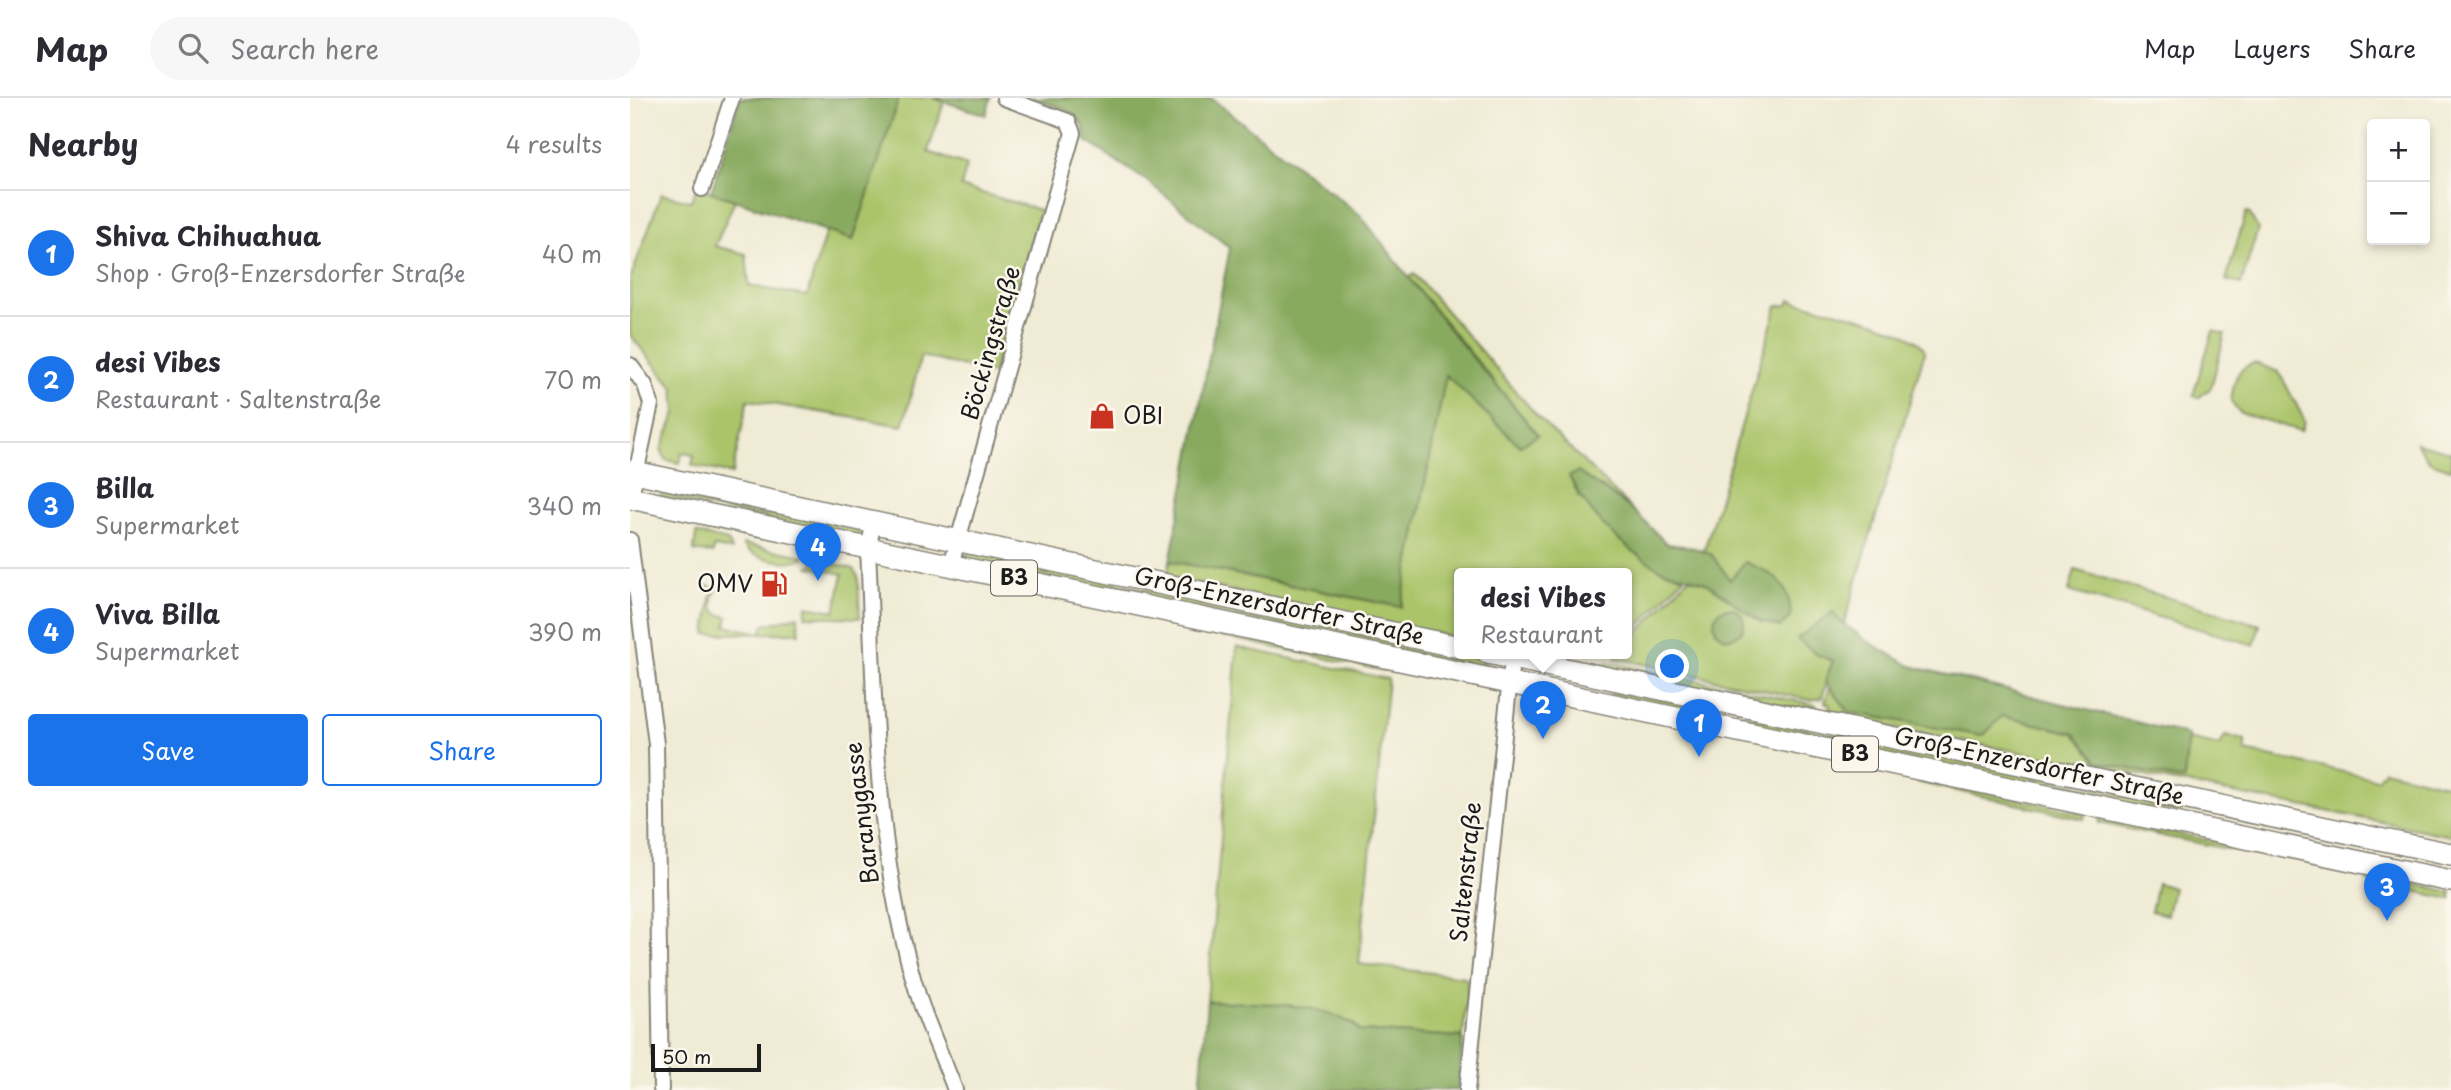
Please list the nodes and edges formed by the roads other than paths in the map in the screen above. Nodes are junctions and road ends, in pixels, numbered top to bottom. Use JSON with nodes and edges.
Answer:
{"nodes":[{"id":1,"x":732,"y":98,"type":"edge"},
{"id":2,"x":1004,"y":98,"type":"edge"},
{"id":3,"x":702,"y":189,"type":"dead end"},
{"id":4,"x":630,"y":365,"type":"edge"},
{"id":5,"x":632,"y":472,"type":"edge"},
{"id":6,"x":630,"y":499,"type":"edge"},
{"id":7,"x":874,"y":523,"type":"junction"},
{"id":8,"x":630,"y":540,"type":"edge"},
{"id":9,"x":956,"y":540,"type":"junction"},
{"id":10,"x":868,"y":548,"type":"junction"},
{"id":11,"x":951,"y":565,"type":"junction"},
{"id":12,"x":1454,"y":646,"type":"edge"},
{"id":13,"x":1512,"y":659,"type":"joint"},
{"id":14,"x":1510,"y":681,"type":"junction"},
{"id":15,"x":2451,"y":854,"type":"edge"},
{"id":16,"x":2451,"y":881,"type":"edge"},
{"id":17,"x":661,"y":1090,"type":"edge"},
{"id":18,"x":955,"y":1090,"type":"edge"},
{"id":19,"x":1467,"y":1090,"type":"edge"}],
"edges":[{"from":1,"to":3,"type":"street"},
{"from":2,"to":9,"type":"street","name":"Böckingstraße"},
{"from":4,"to":5,"type":"street"},
{"from":5,"to":6,"type":"street"},
{"from":5,"to":7,"type":"main road","name":"Groß-Enzersdorfer Straße","number":"B3"},
{"from":6,"to":10,"type":"main road","name":"Groß-Enzersdorfer Straße","number":"B3"},
{"from":7,"to":9,"type":"main road","name":"Groß-Enzersdorfer Straße","number":"B3"},
{"from":7,"to":10,"type":"street","name":"Baranygasse"},
{"from":8,"to":17,"type":"street"},
{"from":9,"to":11,"type":"street","name":"Böckingstraße"},
{"from":9,"to":12,"type":"main road","name":"Groß-Enzersdorfer Straße","number":"B3"},
{"from":10,"to":11,"type":"main road","name":"Groß-Enzersdorfer Straße","number":"B3"},
{"from":10,"to":18,"type":"street","name":"Baranygasse"},
{"from":11,"to":14,"type":"main road","name":"Groß-Enzersdorfer Straße","number":"B3"},
{"from":13,"to":14,"type":"street","name":"Saltenstraße"},
{"from":13,"to":15,"type":"main road","name":"Groß-Enzersdorfer Straße","number":"B3"},
{"from":14,"to":16,"type":"main road","name":"Groß-Enzersdorfer Straße","number":"B3"},
{"from":14,"to":19,"type":"street","name":"Saltenstraße"}]}
